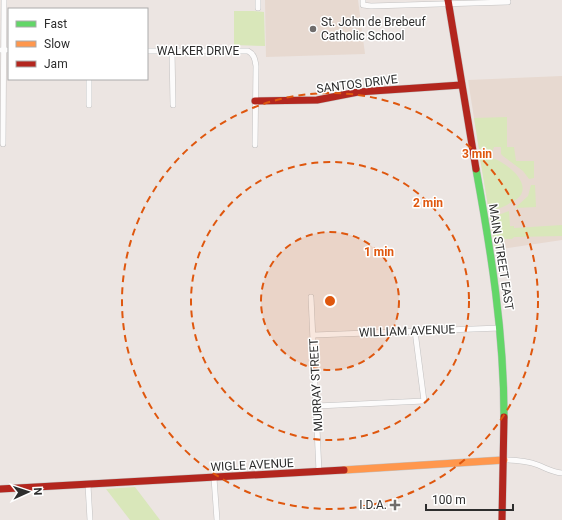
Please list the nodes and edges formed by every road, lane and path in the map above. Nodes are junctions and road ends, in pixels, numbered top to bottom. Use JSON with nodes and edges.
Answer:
{"nodes":[{"id":1,"x":4,"y":0,"type":"edge"},
{"id":2,"x":258,"y":0,"type":"edge"},
{"id":3,"x":363,"y":2,"type":"edge"},
{"id":4,"x":448,"y":2,"type":"edge"},
{"id":5,"x":508,"y":2,"type":"dead end"},
{"id":6,"x":258,"y":8,"type":"dead end"},
{"id":7,"x":4,"y":50,"type":"edge"},
{"id":8,"x":148,"y":51,"type":"edge"},
{"id":9,"x":172,"y":51,"type":"junction"},
{"id":10,"x":89,"y":80,"type":"edge"},
{"id":11,"x":462,"y":84,"type":"junction"},
{"id":12,"x":255,"y":101,"type":"junction"},
{"id":13,"x":89,"y":105,"type":"dead end"},
{"id":14,"x":173,"y":105,"type":"dead end"},
{"id":15,"x":3,"y":144,"type":"dead end"},
{"id":16,"x":255,"y":145,"type":"dead end"},
{"id":17,"x":311,"y":298,"type":"dead end"},
{"id":18,"x":500,"y":328,"type":"junction"},
{"id":19,"x":415,"y":330,"type":"junction"},
{"id":20,"x":314,"y":335,"type":"junction"},
{"id":21,"x":317,"y":406,"type":"junction"},
{"id":22,"x":504,"y":460,"type":"junction"},
{"id":23,"x":320,"y":472,"type":"junction"},
{"id":24,"x":562,"y":473,"type":"edge"},
{"id":25,"x":214,"y":478,"type":"junction"},
{"id":26,"x":88,"y":485,"type":"junction"},
{"id":27,"x":0,"y":489,"type":"edge"},
{"id":28,"x":90,"y":520,"type":"edge"},
{"id":29,"x":217,"y":520,"type":"edge"},
{"id":30,"x":502,"y":520,"type":"edge"}],
"edges":[{"from":1,"to":7,"type":"street"},
{"from":2,"to":6,"type":"street"},
{"from":3,"to":4,"type":"street"},
{"from":4,"to":5,"type":"street"},
{"from":4,"to":11,"type":"street","name":"MAIN STREET EAST"},
{"from":7,"to":15,"type":"street"},
{"from":8,"to":9,"type":"street","name":"WALKER DRIVE"},
{"from":9,"to":12,"type":"street","name":"WALKER DRIVE"},
{"from":9,"to":14,"type":"street"},
{"from":10,"to":13,"type":"street"},
{"from":11,"to":12,"type":"street","name":"SANTOS DRIVE"},
{"from":11,"to":18,"type":"street","name":"MAIN STREET EAST"},
{"from":12,"to":16,"type":"street","name":"WALKER DRIVE"},
{"from":17,"to":20,"type":"street","name":"MURRAY STREET"},
{"from":18,"to":19,"type":"street","name":"WILLIAM AVENUE"},
{"from":18,"to":22,"type":"street","name":"MAIN STREET EAST"},
{"from":19,"to":20,"type":"street","name":"WILLIAM AVENUE"},
{"from":19,"to":21,"type":"street"},
{"from":20,"to":21,"type":"street","name":"MURRAY STREET"},
{"from":21,"to":23,"type":"street","name":"MURRAY STREET"},
{"from":22,"to":23,"type":"street","name":"WIGLE AVENUE"},
{"from":22,"to":24,"type":"street"},
{"from":22,"to":30,"type":"street","name":"MAIN STREET EAST"},
{"from":23,"to":25,"type":"street","name":"WIGLE AVENUE"},
{"from":25,"to":26,"type":"street","name":"WIGLE AVENUE"},
{"from":25,"to":29,"type":"street"},
{"from":26,"to":27,"type":"street","name":"WIGLE AVENUE"},
{"from":26,"to":28,"type":"street"}]}
